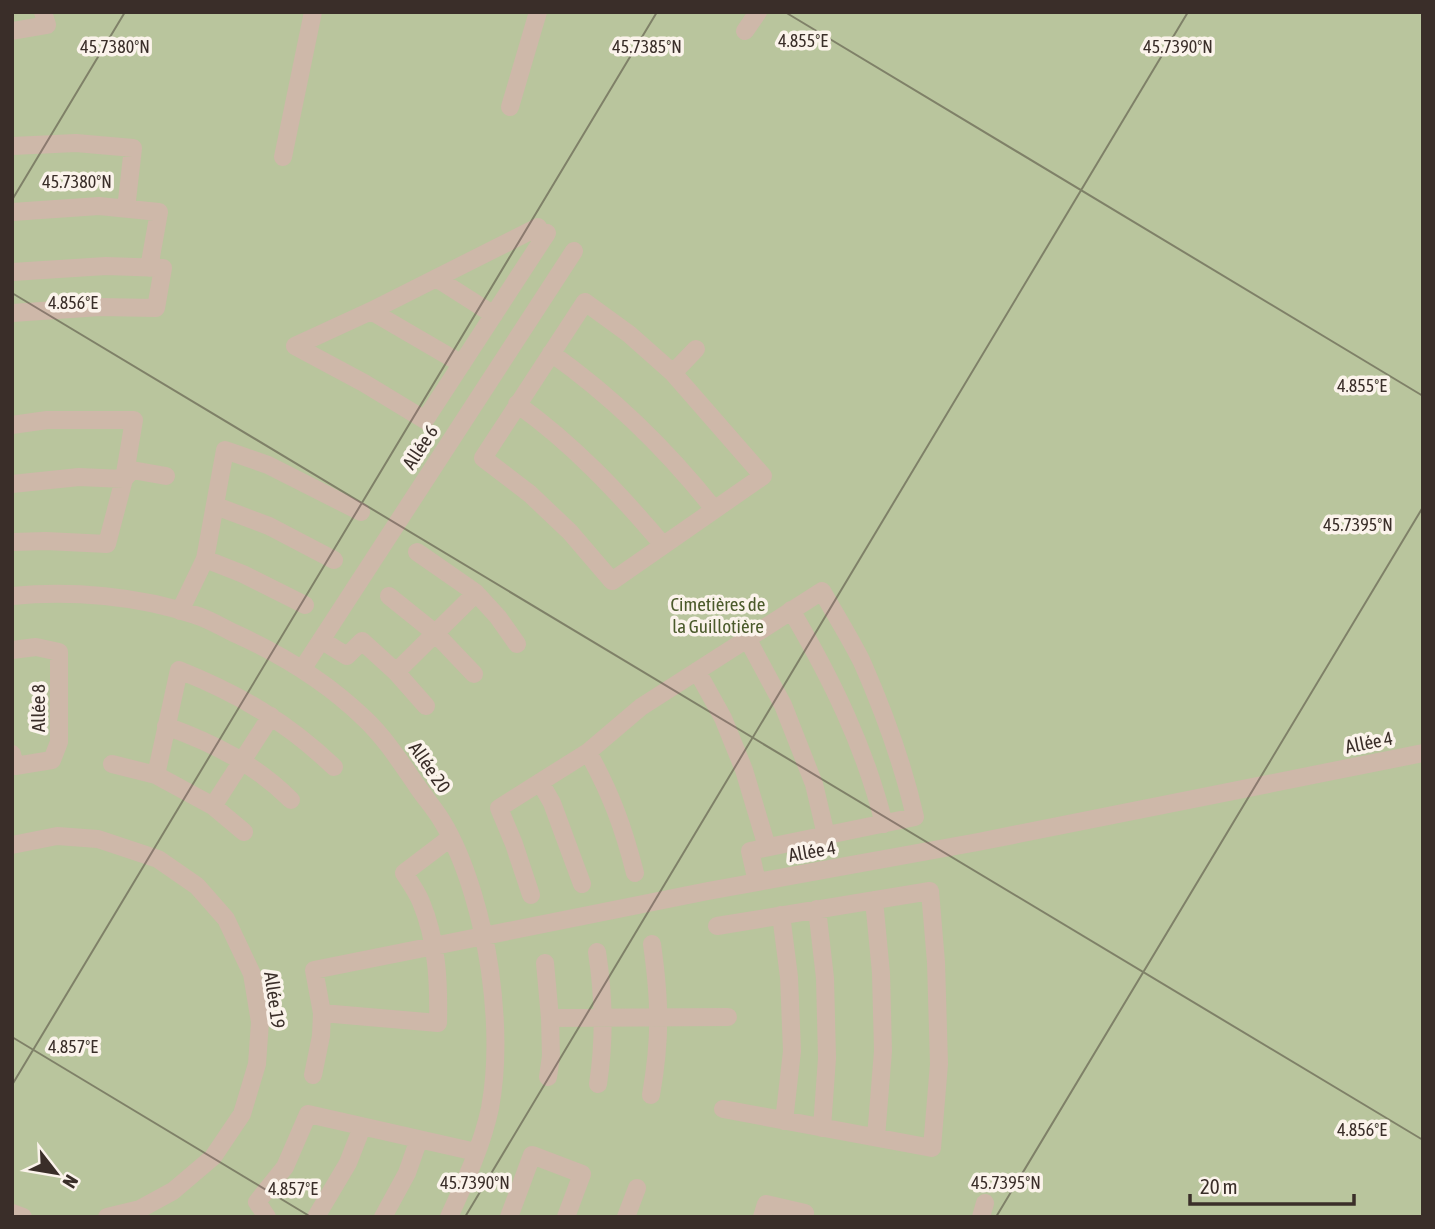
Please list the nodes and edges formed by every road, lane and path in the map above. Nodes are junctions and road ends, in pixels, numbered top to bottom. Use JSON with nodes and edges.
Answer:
{"nodes":[{"id":1,"x":43,"y":12,"type":"edge"},
{"id":2,"x":313,"y":12,"type":"edge"},
{"id":3,"x":538,"y":12,"type":"edge"},
{"id":4,"x":758,"y":12,"type":"edge"},
{"id":5,"x":12,"y":31,"type":"edge"},
{"id":6,"x":745,"y":31,"type":"dead end"},
{"id":7,"x":510,"y":107,"type":"dead end"},
{"id":8,"x":12,"y":146,"type":"edge"},
{"id":9,"x":283,"y":157,"type":"dead end"},
{"id":10,"x":126,"y":209,"type":"junction"},
{"id":11,"x":12,"y":212,"type":"edge"},
{"id":12,"x":574,"y":251,"type":"dead end"},
{"id":13,"x":149,"y":268,"type":"junction"},
{"id":14,"x":12,"y":272,"type":"edge"},
{"id":15,"x":436,"y":278,"type":"junction"},
{"id":16,"x":371,"y":311,"type":"junction"},
{"id":17,"x":12,"y":313,"type":"edge"},
{"id":18,"x":494,"y":315,"type":"junction"},
{"id":19,"x":696,"y":349,"type":"dead end"},
{"id":20,"x":551,"y":353,"type":"junction"},
{"id":21,"x":462,"y":364,"type":"junction"},
{"id":22,"x":673,"y":373,"type":"junction"},
{"id":23,"x":517,"y":404,"type":"junction"},
{"id":24,"x":12,"y":425,"type":"edge"},
{"id":25,"x":166,"y":476,"type":"dead end"},
{"id":26,"x":124,"y":478,"type":"junction"},
{"id":27,"x":12,"y":484,"type":"edge"},
{"id":28,"x":216,"y":506,"type":"junction"},
{"id":29,"x":714,"y":509,"type":"junction"},
{"id":30,"x":360,"y":512,"type":"dead end"},
{"id":31,"x":12,"y":542,"type":"edge"},
{"id":32,"x":663,"y":545,"type":"junction"},
{"id":33,"x":417,"y":552,"type":"dead end"},
{"id":34,"x":205,"y":559,"type":"junction"},
{"id":35,"x":334,"y":560,"type":"dead end"},
{"id":36,"x":475,"y":593,"type":"junction"},
{"id":37,"x":12,"y":596,"type":"edge"},
{"id":38,"x":389,"y":596,"type":"dead end"},
{"id":39,"x":305,"y":605,"type":"dead end"},
{"id":40,"x":791,"y":610,"type":"junction"},
{"id":41,"x":180,"y":611,"type":"junction"},
{"id":42,"x":435,"y":633,"type":"junction"},
{"id":43,"x":747,"y":638,"type":"junction"},
{"id":44,"x":321,"y":640,"type":"junction"},
{"id":45,"x":517,"y":644,"type":"dead end"},
{"id":46,"x":12,"y":650,"type":"edge"},
{"id":47,"x":303,"y":668,"type":"junction"},
{"id":48,"x":697,"y":671,"type":"junction"},
{"id":49,"x":396,"y":672,"type":"junction"},
{"id":50,"x":474,"y":674,"type":"dead end"},
{"id":51,"x":426,"y":706,"type":"dead end"},
{"id":52,"x":271,"y":716,"type":"junction"},
{"id":53,"x":166,"y":726,"type":"junction"},
{"id":54,"x":588,"y":752,"type":"junction"},
{"id":55,"x":1423,"y":753,"type":"edge"},
{"id":56,"x":243,"y":761,"type":"junction"},
{"id":57,"x":13,"y":762,"type":"edge"},
{"id":58,"x":112,"y":764,"type":"dead end"},
{"id":59,"x":334,"y":767,"type":"dead end"},
{"id":60,"x":156,"y":775,"type":"junction"},
{"id":61,"x":540,"y":782,"type":"junction"},
{"id":62,"x":291,"y":800,"type":"dead end"},
{"id":63,"x":213,"y":806,"type":"junction"},
{"id":64,"x":884,"y":824,"type":"junction"},
{"id":65,"x":244,"y":832,"type":"dead end"},
{"id":66,"x":826,"y":835,"type":"junction"},
{"id":67,"x":450,"y":838,"type":"junction"},
{"id":68,"x":12,"y":845,"type":"edge"},
{"id":69,"x":767,"y":848,"type":"junction"},
{"id":70,"x":635,"y":873,"type":"dead end"},
{"id":71,"x":757,"y":882,"type":"junction"},
{"id":72,"x":582,"y":884,"type":"dead end"},
{"id":73,"x":531,"y":895,"type":"dead end"},
{"id":74,"x":874,"y":900,"type":"junction"},
{"id":75,"x":817,"y":909,"type":"junction"},
{"id":76,"x":781,"y":915,"type":"junction"},
{"id":77,"x":717,"y":926,"type":"dead end"},
{"id":78,"x":485,"y":936,"type":"junction"},
{"id":79,"x":652,"y":944,"type":"dead end"},
{"id":80,"x":433,"y":947,"type":"junction"},
{"id":81,"x":597,"y":952,"type":"dead end"},
{"id":82,"x":545,"y":963,"type":"dead end"},
{"id":83,"x":322,"y":1013,"type":"junction"},
{"id":84,"x":604,"y":1017,"type":"junction"},
{"id":85,"x":660,"y":1017,"type":"junction"},
{"id":86,"x":728,"y":1017,"type":"dead end"},
{"id":87,"x":550,"y":1018,"type":"junction"},
{"id":88,"x":313,"y":1075,"type":"dead end"},
{"id":89,"x":548,"y":1077,"type":"dead end"},
{"id":90,"x":598,"y":1084,"type":"dead end"},
{"id":91,"x":652,"y":1095,"type":"dead end"},
{"id":92,"x":723,"y":1110,"type":"dead end"},
{"id":93,"x":784,"y":1121,"type":"junction"},
{"id":94,"x":362,"y":1127,"type":"junction"},
{"id":95,"x":822,"y":1128,"type":"junction"},
{"id":96,"x":876,"y":1138,"type":"junction"},
{"id":97,"x":419,"y":1139,"type":"junction"},
{"id":98,"x":476,"y":1152,"type":"junction"},
{"id":99,"x":637,"y":1188,"type":"dead end"},
{"id":100,"x":12,"y":1213,"type":"edge"},
{"id":101,"x":23,"y":1217,"type":"edge"},
{"id":102,"x":107,"y":1217,"type":"edge"},
{"id":103,"x":267,"y":1217,"type":"edge"},
{"id":104,"x":316,"y":1217,"type":"edge"},
{"id":105,"x":383,"y":1217,"type":"edge"},
{"id":106,"x":449,"y":1217,"type":"edge"},
{"id":107,"x":509,"y":1217,"type":"edge"},
{"id":108,"x":566,"y":1217,"type":"edge"},
{"id":109,"x":626,"y":1217,"type":"edge"},
{"id":110,"x":762,"y":1217,"type":"edge"},
{"id":111,"x":804,"y":1217,"type":"edge"}],
"edges":[{"from":1,"to":5,"type":"lane"},
{"from":2,"to":9,"type":"lane"},
{"from":3,"to":7,"type":"lane"},
{"from":4,"to":6,"type":"lane"},
{"from":8,"to":10,"type":"lane"},
{"from":10,"to":11,"type":"lane"},
{"from":10,"to":13,"type":"lane"},
{"from":12,"to":44,"type":"lane","name":"Allée 6"},
{"from":13,"to":14,"type":"lane"},
{"from":13,"to":17,"type":"lane"},
{"from":15,"to":16,"type":"lane"},
{"from":15,"to":18,"type":"lane"},
{"from":15,"to":18,"type":"lane"},
{"from":16,"to":21,"type":"lane"},
{"from":16,"to":21,"type":"lane"},
{"from":18,"to":21,"type":"lane"},
{"from":19,"to":22,"type":"lane"},
{"from":20,"to":22,"type":"lane"},
{"from":20,"to":23,"type":"lane"},
{"from":20,"to":29,"type":"lane"},
{"from":22,"to":29,"type":"lane"},
{"from":23,"to":32,"type":"lane"},
{"from":23,"to":32,"type":"lane"},
{"from":24,"to":26,"type":"lane"},
{"from":25,"to":26,"type":"lane"},
{"from":26,"to":27,"type":"lane"},
{"from":26,"to":31,"type":"lane"},
{"from":28,"to":30,"type":"lane"},
{"from":28,"to":34,"type":"lane"},
{"from":28,"to":35,"type":"lane"},
{"from":29,"to":32,"type":"lane"},
{"from":33,"to":36,"type":"lane"},
{"from":34,"to":39,"type":"lane"},
{"from":34,"to":41,"type":"lane"},
{"from":36,"to":42,"type":"lane"},
{"from":36,"to":45,"type":"lane"},
{"from":37,"to":41,"type":"lane","name":"Allée 20"},
{"from":38,"to":42,"type":"lane"},
{"from":40,"to":43,"type":"lane"},
{"from":40,"to":64,"type":"lane"},
{"from":40,"to":64,"type":"lane"},
{"from":41,"to":47,"type":"lane","name":"Allée 20"},
{"from":42,"to":49,"type":"lane"},
{"from":42,"to":50,"type":"lane"},
{"from":43,"to":48,"type":"lane"},
{"from":43,"to":66,"type":"lane"},
{"from":44,"to":47,"type":"lane","name":"Allée 6"},
{"from":44,"to":49,"type":"lane"},
{"from":46,"to":57,"type":"lane","name":"Allée 8"},
{"from":47,"to":67,"type":"lane","name":"Allée 20"},
{"from":48,"to":54,"type":"lane"},
{"from":48,"to":69,"type":"lane"},
{"from":49,"to":51,"type":"lane"},
{"from":52,"to":53,"type":"lane"},
{"from":52,"to":56,"type":"lane"},
{"from":52,"to":59,"type":"lane"},
{"from":53,"to":56,"type":"lane"},
{"from":53,"to":60,"type":"lane"},
{"from":54,"to":61,"type":"lane"},
{"from":54,"to":70,"type":"lane"},
{"from":55,"to":71,"type":"lane","name":"Allée 4"},
{"from":56,"to":62,"type":"lane"},
{"from":56,"to":63,"type":"lane"},
{"from":58,"to":60,"type":"lane"},
{"from":60,"to":63,"type":"lane"},
{"from":61,"to":72,"type":"lane"},
{"from":61,"to":73,"type":"lane"},
{"from":63,"to":65,"type":"lane"},
{"from":64,"to":66,"type":"lane"},
{"from":66,"to":69,"type":"lane"},
{"from":67,"to":78,"type":"lane","name":"Allée 20"},
{"from":67,"to":80,"type":"lane"},
{"from":68,"to":102,"type":"lane","name":"Allée 19"},
{"from":69,"to":71,"type":"lane"},
{"from":71,"to":78,"type":"lane","name":"Allée 4"},
{"from":74,"to":75,"type":"lane"},
{"from":74,"to":96,"type":"lane"},
{"from":74,"to":96,"type":"lane"},
{"from":75,"to":76,"type":"lane"},
{"from":75,"to":95,"type":"lane"},
{"from":76,"to":77,"type":"lane"},
{"from":76,"to":93,"type":"lane"},
{"from":78,"to":80,"type":"lane","name":"Allée 4"},
{"from":78,"to":98,"type":"lane","name":"Allée 20"},
{"from":79,"to":85,"type":"lane"},
{"from":80,"to":83,"type":"lane","name":"Allée 4"},
{"from":80,"to":83,"type":"lane"},
{"from":81,"to":84,"type":"lane"},
{"from":82,"to":87,"type":"lane"},
{"from":83,"to":88,"type":"lane","name":"Allée 4"},
{"from":84,"to":85,"type":"lane"},
{"from":84,"to":87,"type":"lane"},
{"from":84,"to":90,"type":"lane"},
{"from":85,"to":86,"type":"lane"},
{"from":85,"to":91,"type":"lane"},
{"from":87,"to":89,"type":"lane"},
{"from":92,"to":93,"type":"lane"},
{"from":93,"to":95,"type":"lane"},
{"from":94,"to":97,"type":"lane"},
{"from":94,"to":103,"type":"lane"},
{"from":94,"to":104,"type":"lane"},
{"from":95,"to":96,"type":"lane"},
{"from":97,"to":98,"type":"lane"},
{"from":97,"to":105,"type":"lane"},
{"from":98,"to":106,"type":"lane","name":"Allée 20"},
{"from":99,"to":109,"type":"lane"},
{"from":100,"to":101,"type":"lane"},
{"from":107,"to":108,"type":"lane"},
{"from":110,"to":111,"type":"lane"}]}
